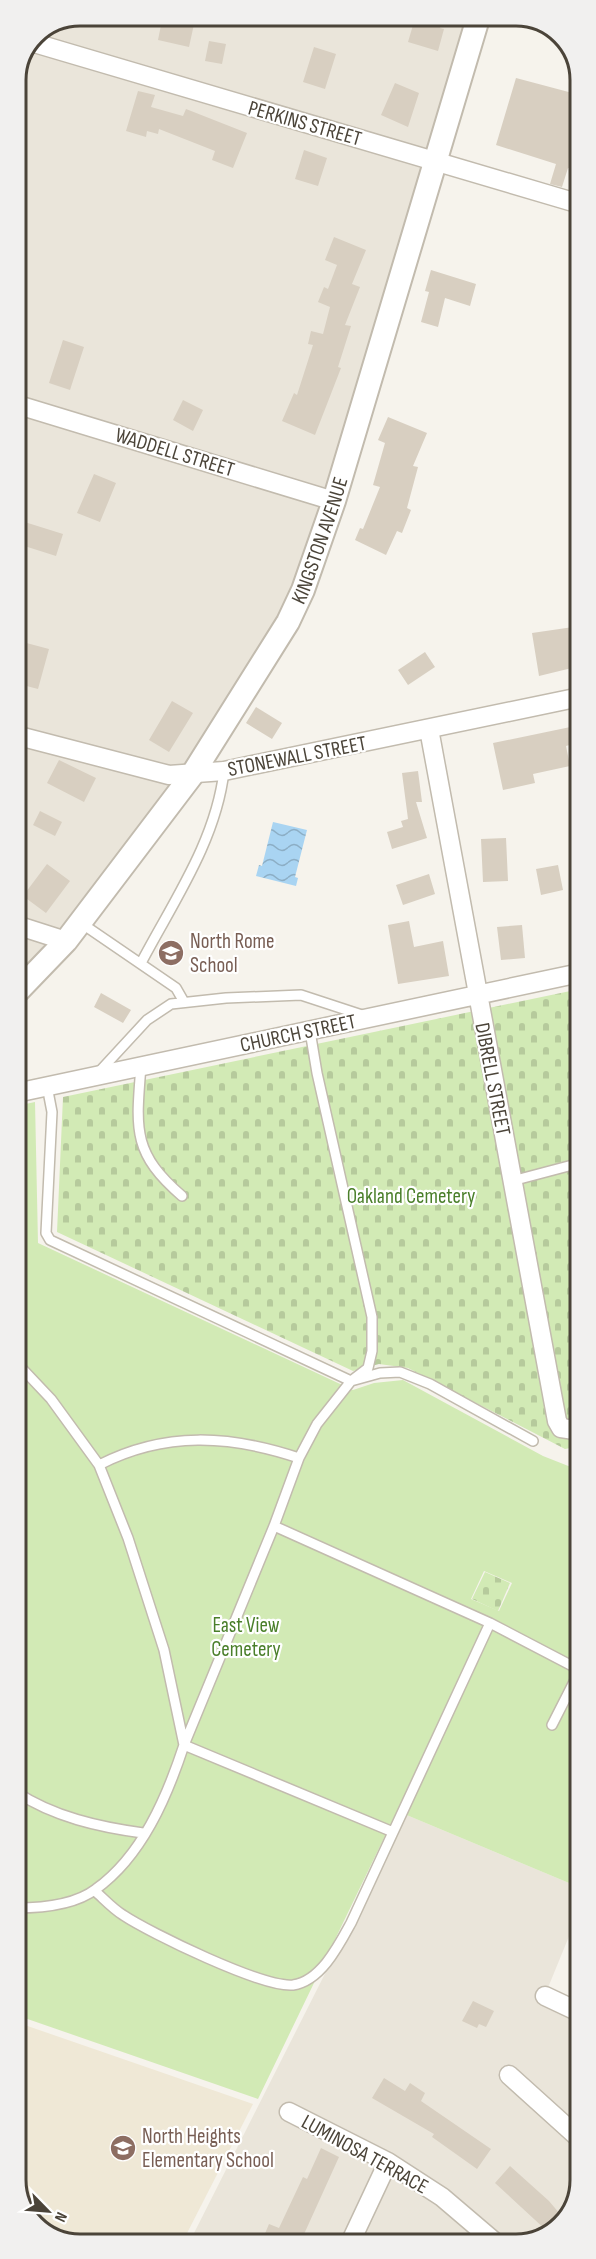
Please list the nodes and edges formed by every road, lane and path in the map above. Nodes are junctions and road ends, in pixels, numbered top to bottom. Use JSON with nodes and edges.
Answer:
{"nodes":[{"id":1,"x":476,"y":26,"type":"edge"},
{"id":2,"x":39,"y":44,"type":"edge"},
{"id":3,"x":434,"y":161,"type":"junction"},
{"id":4,"x":570,"y":201,"type":"edge"},
{"id":5,"x":26,"y":407,"type":"edge"},
{"id":6,"x":334,"y":501,"type":"junction"},
{"id":7,"x":570,"y":699,"type":"edge"},
{"id":8,"x":429,"y":729,"type":"junction"},
{"id":9,"x":26,"y":738,"type":"edge"},
{"id":10,"x":224,"y":771,"type":"junction"},
{"id":11,"x":192,"y":774,"type":"junction"},
{"id":12,"x":81,"y":923,"type":"junction"},
{"id":13,"x":26,"y":928,"type":"edge"},
{"id":14,"x":66,"y":941,"type":"junction"},
{"id":15,"x":141,"y":963,"type":"junction"},
{"id":16,"x":570,"y":975,"type":"edge"},
{"id":17,"x":26,"y":983,"type":"edge"},
{"id":18,"x":477,"y":996,"type":"junction"},
{"id":19,"x":184,"y":1002,"type":"junction"},
{"id":20,"x":370,"y":1018,"type":"junction"},
{"id":21,"x":310,"y":1031,"type":"junction"},
{"id":22,"x":141,"y":1066,"type":"junction"},
{"id":23,"x":95,"y":1076,"type":"junction"},
{"id":24,"x":48,"y":1086,"type":"junction"},
{"id":25,"x":26,"y":1091,"type":"edge"},
{"id":26,"x":570,"y":1166,"type":"edge"},
{"id":27,"x":512,"y":1181,"type":"junction"},
{"id":28,"x":182,"y":1196,"type":"dead end"},
{"id":29,"x":26,"y":1372,"type":"edge"},
{"id":30,"x":351,"y":1381,"type":"junction"},
{"id":31,"x":570,"y":1429,"type":"edge"},
{"id":32,"x":533,"y":1441,"type":"dead end"},
{"id":33,"x":299,"y":1458,"type":"junction"},
{"id":34,"x":99,"y":1465,"type":"junction"},
{"id":35,"x":274,"y":1526,"type":"junction"},
{"id":36,"x":490,"y":1623,"type":"junction"},
{"id":37,"x":570,"y":1665,"type":"edge"},
{"id":38,"x":570,"y":1690,"type":"edge"},
{"id":39,"x":552,"y":1725,"type":"dead end"},
{"id":40,"x":184,"y":1745,"type":"junction"},
{"id":41,"x":26,"y":1797,"type":"edge"},
{"id":42,"x":393,"y":1832,"type":"junction"},
{"id":43,"x":143,"y":1833,"type":"junction"},
{"id":44,"x":95,"y":1891,"type":"junction"},
{"id":45,"x":26,"y":1907,"type":"edge"},
{"id":46,"x":545,"y":1996,"type":"dead end"},
{"id":47,"x":570,"y":2008,"type":"edge"},
{"id":48,"x":509,"y":2075,"type":"dead end"},
{"id":49,"x":289,"y":2112,"type":"dead end"},
{"id":50,"x":570,"y":2130,"type":"edge"},
{"id":51,"x":388,"y":2162,"type":"junction"},
{"id":52,"x":354,"y":2234,"type":"edge"},
{"id":53,"x":485,"y":2234,"type":"edge"}],
"edges":[{"from":1,"to":3,"type":"street","name":"KINGSTON AVENUE"},
{"from":2,"to":3,"type":"street","name":"PERKINS STREET"},
{"from":3,"to":4,"type":"street","name":"PERKINS STREET"},
{"from":3,"to":6,"type":"street","name":"KINGSTON AVENUE"},
{"from":5,"to":6,"type":"street","name":"WADDELL STREET"},
{"from":6,"to":11,"type":"street","name":"KINGSTON AVENUE"},
{"from":7,"to":8,"type":"street","name":"STONEWALL STREET"},
{"from":8,"to":10,"type":"street","name":"STONEWALL STREET"},
{"from":8,"to":18,"type":"street","name":"DIBRELL STREET"},
{"from":9,"to":11,"type":"street","name":"STONEWALL STREET"},
{"from":10,"to":11,"type":"street","name":"STONEWALL STREET"},
{"from":10,"to":15,"type":"lane"},
{"from":11,"to":12,"type":"street","name":"KINGSTON AVENUE"},
{"from":12,"to":14,"type":"street","name":"KINGSTON AVENUE"},
{"from":12,"to":15,"type":"lane"},
{"from":13,"to":14,"type":"street"},
{"from":14,"to":17,"type":"street","name":"KINGSTON AVENUE"},
{"from":15,"to":19,"type":"lane"},
{"from":16,"to":18,"type":"street","name":"CHURCH STREET"},
{"from":18,"to":20,"type":"street","name":"CHURCH STREET"},
{"from":18,"to":27,"type":"street","name":"DIBRELL STREET"},
{"from":19,"to":20,"type":"lane"},
{"from":19,"to":23,"type":"lane"},
{"from":20,"to":21,"type":"street","name":"CHURCH STREET"},
{"from":21,"to":22,"type":"street","name":"CHURCH STREET"},
{"from":21,"to":30,"type":"lane"},
{"from":22,"to":23,"type":"street","name":"CHURCH STREET"},
{"from":22,"to":28,"type":"lane"},
{"from":23,"to":24,"type":"street","name":"CHURCH STREET"},
{"from":24,"to":25,"type":"street","name":"CHURCH STREET"},
{"from":24,"to":30,"type":"lane"},
{"from":26,"to":27,"type":"lane"},
{"from":27,"to":31,"type":"street","name":"DIBRELL STREET"},
{"from":29,"to":34,"type":"lane"},
{"from":30,"to":32,"type":"lane"},
{"from":30,"to":33,"type":"lane"},
{"from":33,"to":34,"type":"lane"},
{"from":33,"to":35,"type":"lane"},
{"from":34,"to":40,"type":"lane"},
{"from":35,"to":36,"type":"lane"},
{"from":35,"to":40,"type":"lane"},
{"from":36,"to":37,"type":"lane"},
{"from":36,"to":42,"type":"lane"},
{"from":38,"to":39,"type":"lane"},
{"from":40,"to":42,"type":"lane"},
{"from":40,"to":43,"type":"lane"},
{"from":41,"to":43,"type":"lane"},
{"from":42,"to":44,"type":"lane"},
{"from":43,"to":44,"type":"lane"},
{"from":44,"to":45,"type":"lane"},
{"from":46,"to":47,"type":"street"},
{"from":48,"to":50,"type":"street"},
{"from":49,"to":51,"type":"street","name":"LUMINOSA TERRACE"},
{"from":51,"to":52,"type":"street"},
{"from":51,"to":53,"type":"street","name":"LUMINOSA TERRACE"}]}
